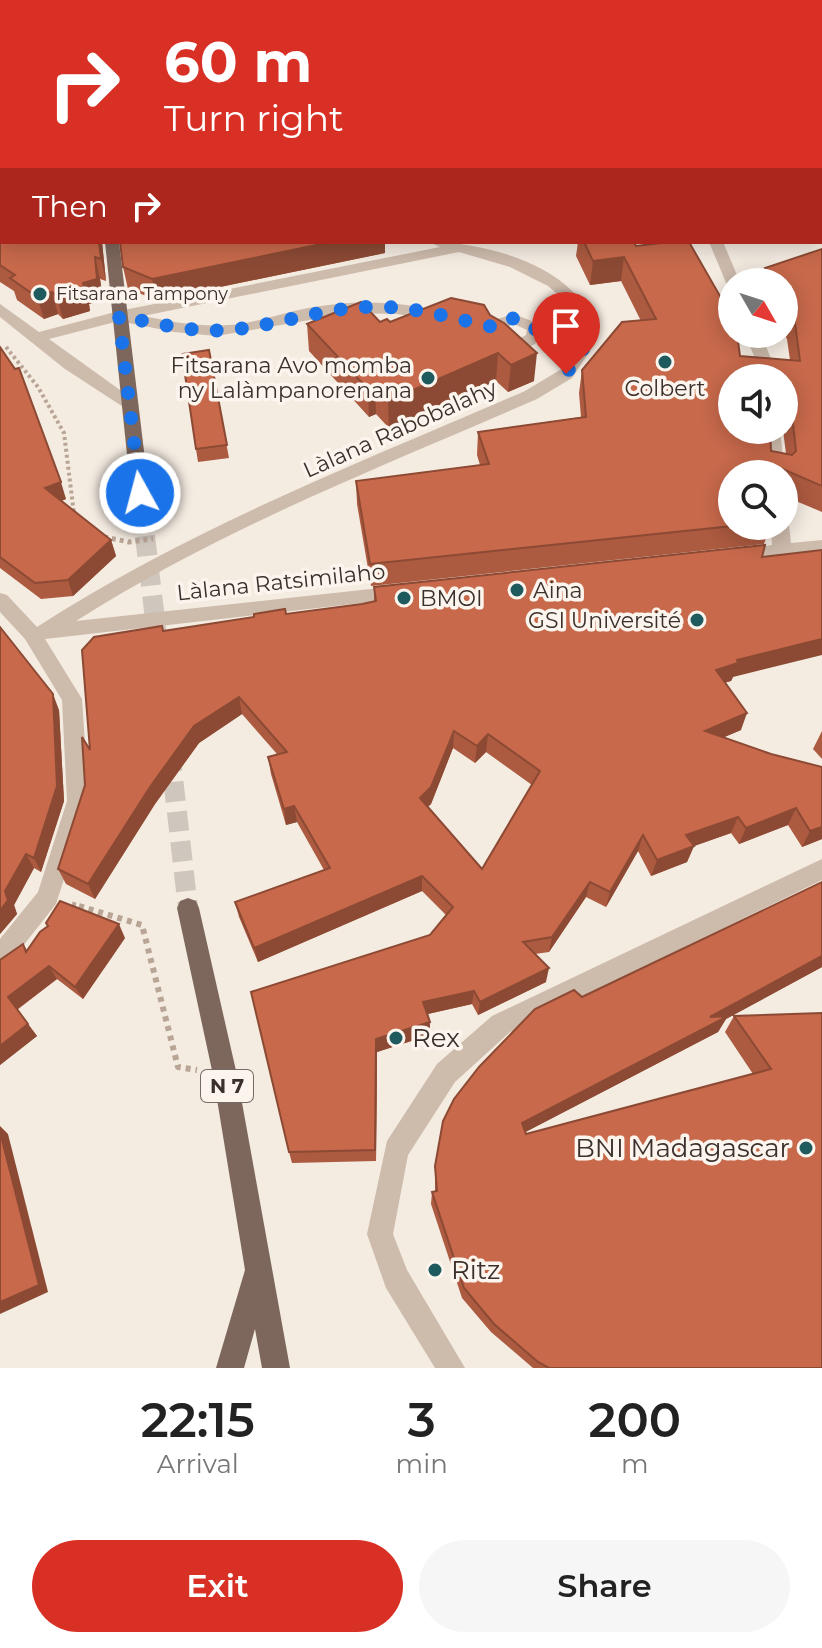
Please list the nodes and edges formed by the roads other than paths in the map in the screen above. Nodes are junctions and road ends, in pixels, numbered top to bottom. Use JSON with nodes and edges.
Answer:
{"nodes":[{"id":1,"x":112,"y":244,"type":"edge"},
{"id":2,"x":444,"y":244,"type":"edge"},
{"id":3,"x":717,"y":244,"type":"edge"},
{"id":4,"x":460,"y":248,"type":"junction"},
{"id":5,"x":726,"y":268,"type":"edge"},
{"id":6,"x":0,"y":309,"type":"edge"},
{"id":7,"x":119,"y":316,"type":"junction"},
{"id":8,"x":584,"y":325,"type":"junction"},
{"id":9,"x":493,"y":327,"type":"junction"},
{"id":10,"x":535,"y":329,"type":"junction"},
{"id":11,"x":38,"y":337,"type":"junction"},
{"id":12,"x":128,"y":404,"type":"junction"},
{"id":13,"x":140,"y":493,"type":"tunnel mouth"},
{"id":14,"x":781,"y":540,"type":"edge"},
{"id":15,"x":822,"y":547,"type":"edge"},
{"id":16,"x":782,"y":551,"type":"junction"},
{"id":17,"x":719,"y":558,"type":"edge"},
{"id":18,"x":421,"y":591,"type":"edge"},
{"id":19,"x":0,"y":600,"type":"edge"},
{"id":20,"x":38,"y":633,"type":"junction"},
{"id":21,"x":822,"y":869,"type":"edge"},
{"id":22,"x":188,"y":908,"type":"tunnel mouth"},
{"id":23,"x":0,"y":957,"type":"edge"},
{"id":24,"x":260,"y":1265,"type":"junction"},
{"id":25,"x":230,"y":1368,"type":"edge"},
{"id":26,"x":276,"y":1368,"type":"edge"},
{"id":27,"x":451,"y":1368,"type":"edge"}],
"edges":[{"from":1,"to":7,"type":"main road"},
{"from":2,"to":4,"type":"street"},
{"from":3,"to":5,"type":"street"},
{"from":4,"to":7,"type":"street"},
{"from":4,"to":8,"type":"street"},
{"from":6,"to":11,"type":"street"},
{"from":7,"to":9,"type":"street"},
{"from":7,"to":11,"type":"street"},
{"from":7,"to":12,"type":"main road"},
{"from":8,"to":10,"type":"street"},
{"from":8,"to":20,"type":"street","name":"Làlana Rabobalahy"},
{"from":9,"to":10,"type":"street"},
{"from":9,"to":10,"type":"street"},
{"from":11,"to":12,"type":"street"},
{"from":12,"to":13,"type":"main road"},
{"from":14,"to":16,"type":"street"},
{"from":15,"to":16,"type":"street"},
{"from":16,"to":17,"type":"street"},
{"from":18,"to":20,"type":"street","name":"Làlana Ratsimilaho"},
{"from":19,"to":20,"type":"street"},
{"from":20,"to":23,"type":"street"},
{"from":21,"to":27,"type":"street"},
{"from":22,"to":24,"type":"main road","number":"N 7"},
{"from":24,"to":25,"type":"main road"},
{"from":24,"to":26,"type":"main road","number":"N 7"}]}
